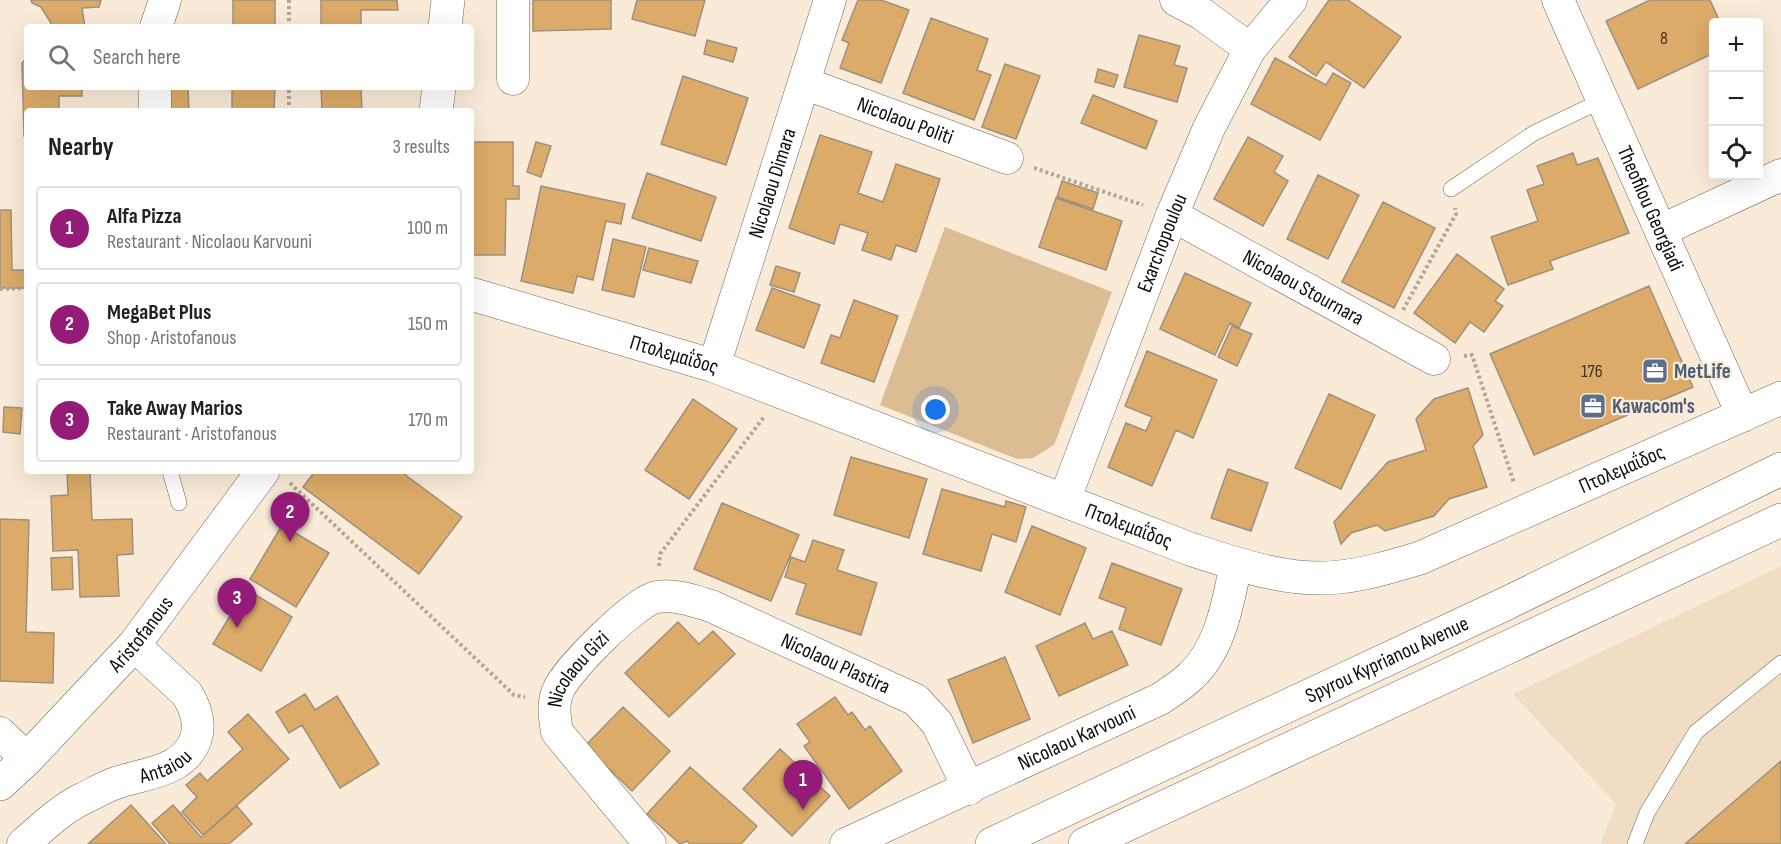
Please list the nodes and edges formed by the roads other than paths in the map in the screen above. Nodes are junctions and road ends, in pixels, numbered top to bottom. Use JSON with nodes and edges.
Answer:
{"nodes":[{"id":1,"x":165,"y":0,"type":"edge"},
{"id":2,"x":448,"y":0,"type":"edge"},
{"id":3,"x":513,"y":0,"type":"edge"},
{"id":4,"x":830,"y":0,"type":"edge"},
{"id":5,"x":1176,"y":0,"type":"edge"},
{"id":6,"x":1291,"y":0,"type":"edge"},
{"id":7,"x":1558,"y":0,"type":"edge"},
{"id":8,"x":157,"y":24,"type":"edge"},
{"id":9,"x":445,"y":24,"type":"edge"},
{"id":10,"x":1250,"y":49,"type":"junction"},
{"id":11,"x":513,"y":79,"type":"dead end"},
{"id":12,"x":804,"y":83,"type":"junction"},
{"id":13,"x":155,"y":90,"type":"edge"},
{"id":14,"x":439,"y":90,"type":"edge"},
{"id":15,"x":1603,"y":100,"type":"junction"},
{"id":16,"x":155,"y":108,"type":"edge"},
{"id":17,"x":436,"y":108,"type":"edge"},
{"id":18,"x":1007,"y":159,"type":"road end"},
{"id":19,"x":1781,"y":175,"type":"edge"},
{"id":20,"x":1451,"y":189,"type":"road end"},
{"id":21,"x":1173,"y":215,"type":"junction"},
{"id":22,"x":1662,"y":230,"type":"junction"},
{"id":23,"x":474,"y":295,"type":"edge"},
{"id":24,"x":1434,"y":359,"type":"road end"},
{"id":25,"x":714,"y":366,"type":"junction"},
{"id":26,"x":1781,"y":398,"type":"edge"},
{"id":27,"x":1743,"y":416,"type":"junction"},
{"id":28,"x":1781,"y":469,"type":"edge"},
{"id":29,"x":171,"y":474,"type":"edge"},
{"id":30,"x":266,"y":474,"type":"edge"},
{"id":31,"x":1064,"y":501,"type":"junction"},
{"id":32,"x":179,"y":503,"type":"dead end"},
{"id":33,"x":1781,"y":520,"type":"edge"},
{"id":34,"x":1236,"y":564,"type":"junction"},
{"id":35,"x":655,"y":597,"type":"joint"},
{"id":36,"x":134,"y":645,"type":"junction"},
{"id":37,"x":1781,"y":663,"type":"edge"},
{"id":38,"x":0,"y":733,"type":"edge"},
{"id":39,"x":27,"y":759,"type":"junction"},
{"id":40,"x":0,"y":784,"type":"edge"},
{"id":41,"x":969,"y":789,"type":"junction"},
{"id":42,"x":23,"y":844,"type":"edge"},
{"id":43,"x":650,"y":844,"type":"edge"},
{"id":44,"x":846,"y":844,"type":"edge"},
{"id":45,"x":992,"y":844,"type":"edge"},
{"id":46,"x":1085,"y":844,"type":"edge"},
{"id":47,"x":1635,"y":844,"type":"edge"}],
"edges":[{"from":1,"to":8,"type":"street"},
{"from":2,"to":9,"type":"street"},
{"from":3,"to":11,"type":"street"},
{"from":4,"to":12,"type":"street","name":"Nicolaou Dimara"},
{"from":5,"to":10,"type":"street"},
{"from":6,"to":10,"type":"street","name":"Exarchopoulou"},
{"from":7,"to":15,"type":"street","name":"Theofilou Georgiadi"},
{"from":10,"to":21,"type":"street","name":"Exarchopoulou"},
{"from":12,"to":18,"type":"street","name":"Nicolaou Politi"},
{"from":12,"to":25,"type":"street","name":"Nicolaou Dimara"},
{"from":13,"to":16,"type":"street"},
{"from":14,"to":17,"type":"street"},
{"from":15,"to":20,"type":"lane"},
{"from":15,"to":22,"type":"street","name":"Theofilou Georgiadi"},
{"from":19,"to":22,"type":"street"},
{"from":21,"to":24,"type":"street","name":"Nicolaou Stournara"},
{"from":21,"to":31,"type":"street","name":"Exarchopoulou"},
{"from":22,"to":27,"type":"street","name":"Theofilou Georgiadi"},
{"from":23,"to":25,"type":"street","name":"Πτολεμαΐδος"},
{"from":25,"to":31,"type":"street","name":"Πτολεμαΐδος"},
{"from":26,"to":27,"type":"street","name":"Πτολεμαΐδος"},
{"from":27,"to":34,"type":"street","name":"Πτολεμαΐδος"},
{"from":28,"to":45,"type":"street","name":"Spyrou Kyprianou Avenue"},
{"from":29,"to":32,"type":"lane"},
{"from":30,"to":36,"type":"street","name":"Aristofanous"},
{"from":31,"to":34,"type":"street","name":"Πτολεμαΐδος"},
{"from":33,"to":46,"type":"street","name":"Spyrou Kyprianou Avenue"},
{"from":34,"to":41,"type":"street","name":"Nicolaou Karvouni"},
{"from":35,"to":41,"type":"street","name":"Nicolaou Plastira"},
{"from":35,"to":43,"type":"street","name":"Nicolaou Gizi"},
{"from":36,"to":39,"type":"street","name":"Aristofanous"},
{"from":36,"to":42,"type":"street","name":"Antaiou"},
{"from":37,"to":47,"type":"lane"},
{"from":38,"to":39,"type":"street"},
{"from":39,"to":40,"type":"street","name":"Aristofanous"},
{"from":41,"to":44,"type":"street","name":"Nicolaou Karvouni"}]}
